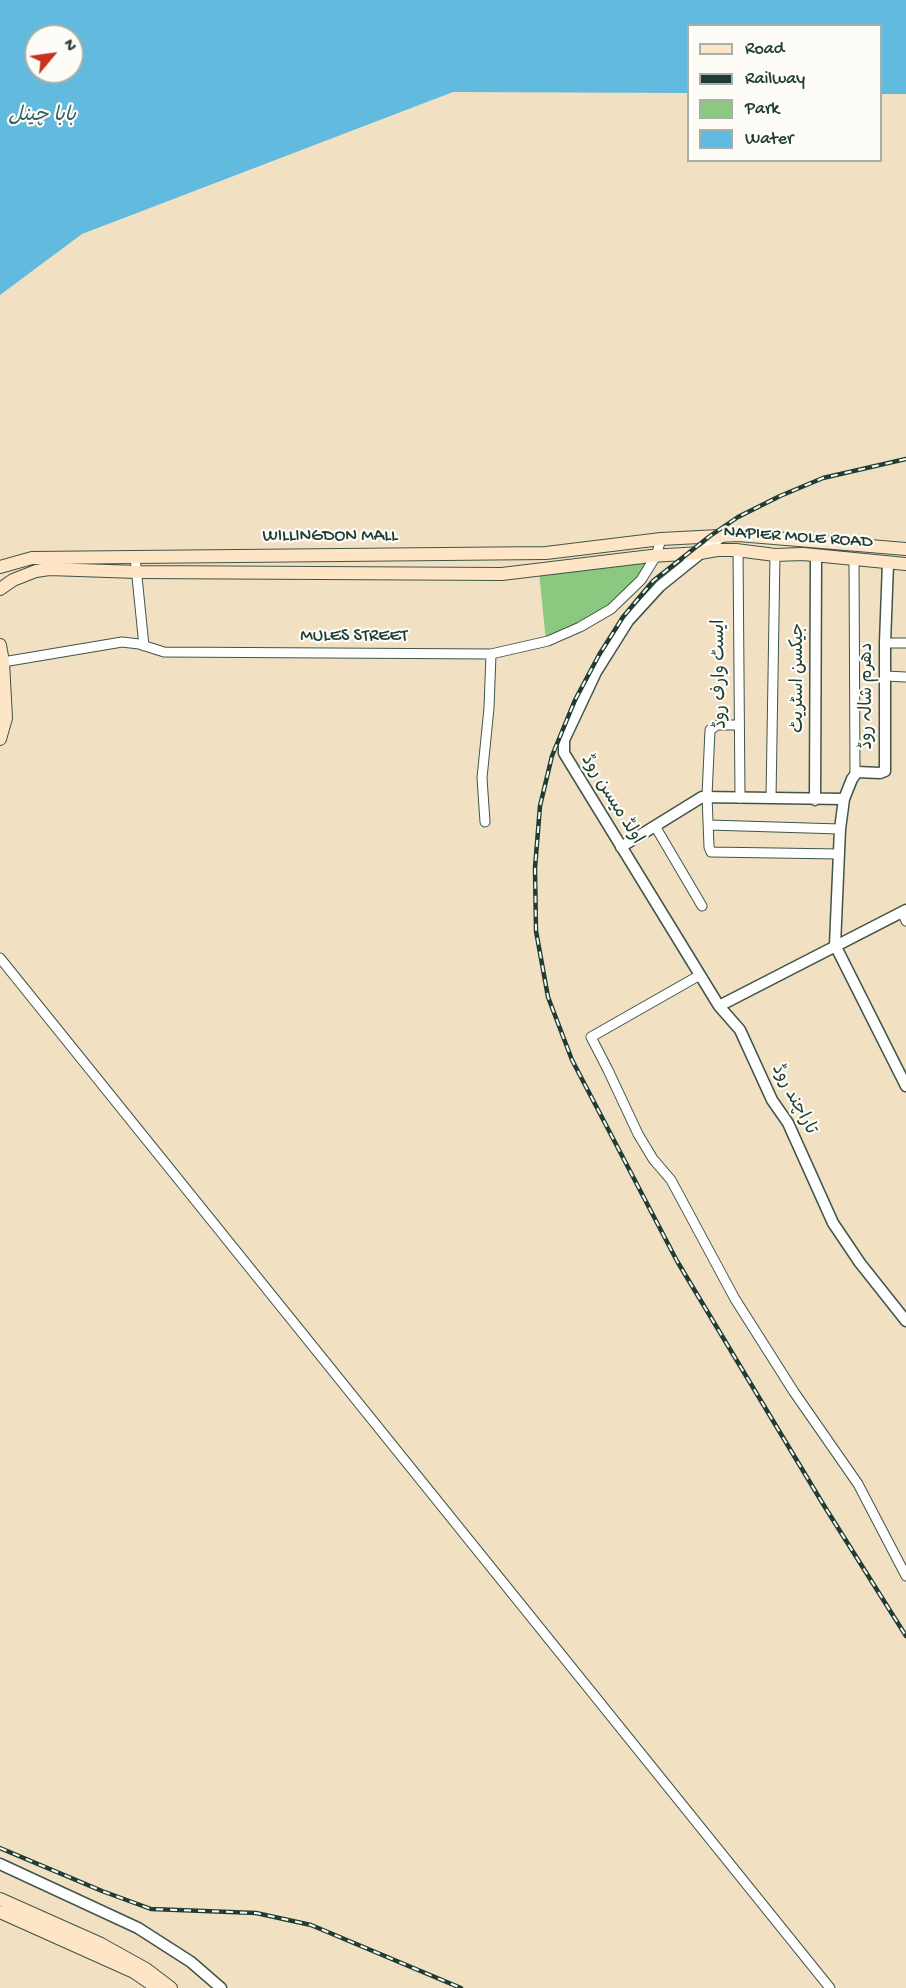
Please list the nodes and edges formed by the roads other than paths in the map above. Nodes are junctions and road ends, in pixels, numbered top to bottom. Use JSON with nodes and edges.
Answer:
{"nodes":[{"id":1,"x":722,"y":536,"type":"junction"},
{"id":2,"x":661,"y":539,"type":"junction"},
{"id":3,"x":906,"y":549,"type":"edge"},
{"id":4,"x":738,"y":550,"type":"junction"},
{"id":5,"x":700,"y":554,"type":"junction"},
{"id":6,"x":775,"y":555,"type":"junction"},
{"id":7,"x":653,"y":556,"type":"junction"},
{"id":8,"x":816,"y":556,"type":"junction"},
{"id":9,"x":135,"y":557,"type":"junction"},
{"id":10,"x":854,"y":560,"type":"junction"},
{"id":11,"x":888,"y":563,"type":"junction"},
{"id":12,"x":906,"y":564,"type":"edge"},
{"id":13,"x":0,"y":567,"type":"edge"},
{"id":14,"x":136,"y":572,"type":"junction"},
{"id":15,"x":0,"y":589,"type":"edge"},
{"id":16,"x":885,"y":643,"type":"junction"},
{"id":17,"x":906,"y":643,"type":"edge"},
{"id":18,"x":0,"y":645,"type":"edge"},
{"id":19,"x":144,"y":646,"type":"junction"},
{"id":20,"x":490,"y":654,"type":"junction"},
{"id":21,"x":3,"y":662,"type":"junction"},
{"id":22,"x":885,"y":676,"type":"junction"},
{"id":23,"x":906,"y":677,"type":"edge"},
{"id":24,"x":739,"y":725,"type":"junction"},
{"id":25,"x":0,"y":739,"type":"edge"},
{"id":26,"x":855,"y":774,"type":"junction"},
{"id":27,"x":707,"y":796,"type":"junction"},
{"id":28,"x":740,"y":798,"type":"junction"},
{"id":29,"x":771,"y":798,"type":"junction"},
{"id":30,"x":844,"y":799,"type":"junction"},
{"id":31,"x":815,"y":800,"type":"junction"},
{"id":32,"x":485,"y":822,"type":"dead end"},
{"id":33,"x":709,"y":825,"type":"junction"},
{"id":34,"x":655,"y":826,"type":"junction"},
{"id":35,"x":840,"y":829,"type":"junction"},
{"id":36,"x":621,"y":847,"type":"junction"},
{"id":37,"x":839,"y":854,"type":"junction"},
{"id":38,"x":702,"y":906,"type":"dead end"},
{"id":39,"x":905,"y":915,"type":"edge"},
{"id":40,"x":835,"y":945,"type":"junction"},
{"id":41,"x":0,"y":958,"type":"edge"},
{"id":42,"x":700,"y":975,"type":"junction"},
{"id":43,"x":719,"y":1006,"type":"junction"},
{"id":44,"x":901,"y":1065,"type":"edge"},
{"id":45,"x":906,"y":1086,"type":"edge"},
{"id":46,"x":906,"y":1321,"type":"edge"},
{"id":47,"x":906,"y":1576,"type":"edge"},
{"id":48,"x":0,"y":1864,"type":"edge"},
{"id":49,"x":0,"y":1899,"type":"edge"},
{"id":50,"x":0,"y":1912,"type":"edge"},
{"id":51,"x":157,"y":1988,"type":"edge"},
{"id":52,"x":171,"y":1988,"type":"edge"},
{"id":53,"x":221,"y":1988,"type":"edge"},
{"id":54,"x":830,"y":1988,"type":"edge"}],
"edges":[{"from":1,"to":2,"type":"main road","name":"NAPIER MOLE ROAD"},
{"from":1,"to":3,"type":"main road","name":"NAPIER MOLE ROAD"},
{"from":1,"to":5,"type":"street","name":"اولڈ میسن روڈ"},
{"from":2,"to":7,"type":"street","name":"MULES STREET"},
{"from":2,"to":9,"type":"main road","name":"WILLINGDON MALL"},
{"from":4,"to":5,"type":"main road","name":"NAPIER MOLE ROAD"},
{"from":4,"to":6,"type":"main road","name":"NAPIER MOLE ROAD"},
{"from":4,"to":24,"type":"street","name":"ایسٹ وارف روڈ"},
{"from":5,"to":7,"type":"main road","name":"NAPIER MOLE ROAD"},
{"from":5,"to":36,"type":"street","name":"اولڈ میسن روڈ"},
{"from":6,"to":8,"type":"main road","name":"NAPIER MOLE ROAD"},
{"from":6,"to":29,"type":"street"},
{"from":7,"to":14,"type":"main road","name":"WILLINGDON MALL"},
{"from":7,"to":20,"type":"street","name":"MULES STREET"},
{"from":8,"to":10,"type":"main road","name":"NAPIER MOLE ROAD"},
{"from":8,"to":31,"type":"street","name":"جیکسن اسٹریٹ"},
{"from":9,"to":13,"type":"main road","name":"WILLINGDON MALL"},
{"from":9,"to":14,"type":"street"},
{"from":10,"to":11,"type":"main road","name":"NAPIER MOLE ROAD"},
{"from":10,"to":26,"type":"street"},
{"from":11,"to":12,"type":"main road","name":"NAPIER MOLE ROAD"},
{"from":11,"to":16,"type":"street","name":"دھرم شالہ روڈ"},
{"from":14,"to":15,"type":"main road","name":"WILLINGDON MALL"},
{"from":14,"to":19,"type":"street"},
{"from":16,"to":17,"type":"street"},
{"from":16,"to":22,"type":"street","name":"دھرم شالہ روڈ"},
{"from":18,"to":21,"type":"main road"},
{"from":19,"to":20,"type":"street","name":"MULES STREET"},
{"from":19,"to":21,"type":"street","name":"MULES STREET"},
{"from":20,"to":32,"type":"street"},
{"from":21,"to":25,"type":"main road"},
{"from":22,"to":23,"type":"street"},
{"from":22,"to":26,"type":"street","name":"دھرم شالہ روڈ"},
{"from":24,"to":27,"type":"street"},
{"from":24,"to":28,"type":"street","name":"ایسٹ وارف روڈ"},
{"from":26,"to":30,"type":"street","name":"دھرم شالہ روڈ"},
{"from":27,"to":28,"type":"street"},
{"from":27,"to":33,"type":"street"},
{"from":27,"to":34,"type":"street"},
{"from":28,"to":29,"type":"street"},
{"from":29,"to":31,"type":"street"},
{"from":30,"to":31,"type":"street"},
{"from":30,"to":35,"type":"street","name":"دھرم شالہ روڈ"},
{"from":33,"to":35,"type":"street"},
{"from":33,"to":37,"type":"street"},
{"from":34,"to":36,"type":"street"},
{"from":34,"to":38,"type":"street"},
{"from":35,"to":37,"type":"street","name":"دھرم شالہ روڈ"},
{"from":36,"to":42,"type":"street","name":"اولڈ میسن روڈ"},
{"from":37,"to":40,"type":"street","name":"دھرم شالہ روڈ"},
{"from":39,"to":40,"type":"street"},
{"from":40,"to":43,"type":"street"},
{"from":40,"to":44,"type":"street"},
{"from":41,"to":54,"type":"street"},
{"from":42,"to":43,"type":"street","name":"اولڈ میسن روڈ"},
{"from":42,"to":47,"type":"street"},
{"from":43,"to":46,"type":"street","name":"تاراچند روڈ"},
{"from":44,"to":45,"type":"street"},
{"from":48,"to":53,"type":"street"},
{"from":49,"to":52,"type":"main road"},
{"from":50,"to":51,"type":"main road"}]}
